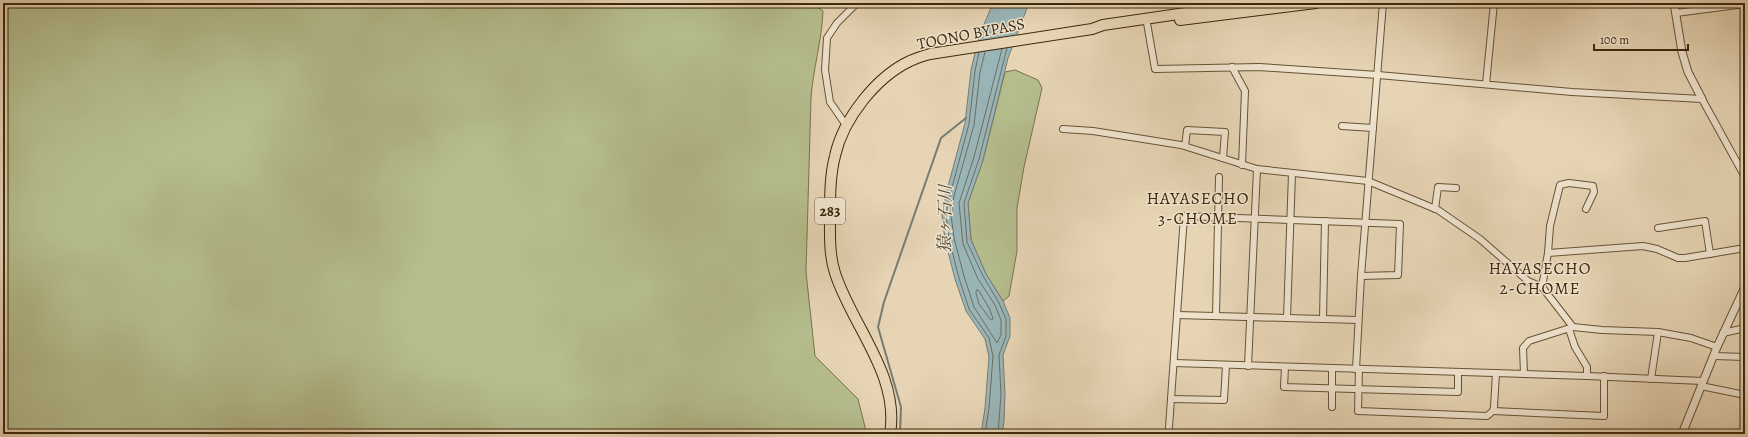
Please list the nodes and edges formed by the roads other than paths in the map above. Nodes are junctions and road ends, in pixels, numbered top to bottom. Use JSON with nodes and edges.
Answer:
{"nodes":[{"id":1,"x":857,"y":3,"type":"edge"},
{"id":2,"x":1254,"y":3,"type":"edge"},
{"id":3,"x":1316,"y":3,"type":"edge"},
{"id":4,"x":1383,"y":3,"type":"edge"},
{"id":5,"x":1494,"y":3,"type":"edge"},
{"id":6,"x":1674,"y":3,"type":"edge"},
{"id":7,"x":1745,"y":4,"type":"edge"},
{"id":8,"x":1676,"y":13,"type":"junction"},
{"id":9,"x":1147,"y":23,"type":"junction"},
{"id":10,"x":1092,"y":29,"type":"junction"},
{"id":11,"x":1232,"y":67,"type":"junction"},
{"id":12,"x":1378,"y":75,"type":"junction"},
{"id":13,"x":1486,"y":84,"type":"junction"},
{"id":14,"x":1702,"y":99,"type":"junction"},
{"id":15,"x":846,"y":125,"type":"junction"},
{"id":16,"x":1342,"y":126,"type":"dead end"},
{"id":17,"x":1373,"y":128,"type":"junction"},
{"id":18,"x":1063,"y":129,"type":"dead end"},
{"id":19,"x":1185,"y":146,"type":"junction"},
{"id":20,"x":1223,"y":158,"type":"junction"},
{"id":21,"x":1745,"y":162,"type":"edge"},
{"id":22,"x":1242,"y":165,"type":"junction"},
{"id":23,"x":1739,"y":165,"type":"junction"},
{"id":24,"x":1256,"y":169,"type":"junction"},
{"id":25,"x":1292,"y":173,"type":"junction"},
{"id":26,"x":1219,"y":177,"type":"dead end"},
{"id":27,"x":1745,"y":177,"type":"edge"},
{"id":28,"x":1368,"y":181,"type":"junction"},
{"id":29,"x":1456,"y":188,"type":"dead end"},
{"id":30,"x":1435,"y":209,"type":"junction"},
{"id":31,"x":1586,"y":209,"type":"dead end"},
{"id":32,"x":1218,"y":217,"type":"junction"},
{"id":33,"x":1254,"y":218,"type":"junction"},
{"id":34,"x":1290,"y":220,"type":"junction"},
{"id":35,"x":1325,"y":221,"type":"junction"},
{"id":36,"x":1365,"y":222,"type":"junction"},
{"id":37,"x":1658,"y":228,"type":"dead end"},
{"id":38,"x":1745,"y":248,"type":"edge"},
{"id":39,"x":1548,"y":253,"type":"junction"},
{"id":40,"x":1710,"y":254,"type":"junction"},
{"id":41,"x":1361,"y":276,"type":"junction"},
{"id":42,"x":1542,"y":287,"type":"junction"},
{"id":43,"x":1745,"y":287,"type":"edge"},
{"id":44,"x":1177,"y":315,"type":"junction"},
{"id":45,"x":1216,"y":316,"type":"junction"},
{"id":46,"x":1250,"y":317,"type":"junction"},
{"id":47,"x":1287,"y":318,"type":"junction"},
{"id":48,"x":1323,"y":319,"type":"junction"},
{"id":49,"x":1358,"y":320,"type":"junction"},
{"id":50,"x":1571,"y":328,"type":"junction"},
{"id":51,"x":1745,"y":328,"type":"edge"},
{"id":52,"x":1658,"y":332,"type":"junction"},
{"id":53,"x":1723,"y":333,"type":"junction"},
{"id":54,"x":1717,"y":347,"type":"junction"},
{"id":55,"x":1714,"y":356,"type":"junction"},
{"id":56,"x":1745,"y":357,"type":"edge"},
{"id":57,"x":1174,"y":363,"type":"junction"},
{"id":58,"x":1226,"y":365,"type":"junction"},
{"id":59,"x":1248,"y":366,"type":"junction"},
{"id":60,"x":1285,"y":367,"type":"junction"},
{"id":61,"x":1332,"y":368,"type":"junction"},
{"id":62,"x":1357,"y":369,"type":"junction"},
{"id":63,"x":1458,"y":372,"type":"junction"},
{"id":64,"x":1496,"y":373,"type":"junction"},
{"id":65,"x":1524,"y":374,"type":"junction"},
{"id":66,"x":1587,"y":376,"type":"junction"},
{"id":67,"x":1604,"y":376,"type":"junction"},
{"id":68,"x":1651,"y":379,"type":"junction"},
{"id":69,"x":1702,"y":384,"type":"junction"},
{"id":70,"x":1332,"y":388,"type":"junction"},
{"id":71,"x":1358,"y":389,"type":"junction"},
{"id":72,"x":1745,"y":395,"type":"edge"},
{"id":73,"x":1171,"y":399,"type":"junction"},
{"id":74,"x":1332,"y":407,"type":"dead end"},
{"id":75,"x":1493,"y":411,"type":"junction"},
{"id":76,"x":1169,"y":427,"type":"dead end"},
{"id":77,"x":890,"y":434,"type":"edge"},
{"id":78,"x":1682,"y":434,"type":"edge"}],
"edges":[{"from":1,"to":15,"type":"street"},
{"from":2,"to":10,"type":"highway","name":"TOONO BYPASS","number":"283"},
{"from":3,"to":9,"type":"highway","name":"TOONO BYPASS","number":"283"},
{"from":4,"to":12,"type":"street"},
{"from":5,"to":13,"type":"street"},
{"from":6,"to":8,"type":"street"},
{"from":7,"to":8,"type":"street"},
{"from":8,"to":14,"type":"street"},
{"from":9,"to":10,"type":"highway","name":"TOONO BYPASS","number":"283"},
{"from":9,"to":11,"type":"street"},
{"from":10,"to":15,"type":"highway","name":"TOONO BYPASS","number":"283"},
{"from":11,"to":12,"type":"street"},
{"from":11,"to":22,"type":"street"},
{"from":12,"to":13,"type":"street"},
{"from":12,"to":17,"type":"street"},
{"from":13,"to":14,"type":"street"},
{"from":14,"to":23,"type":"street"},
{"from":15,"to":77,"type":"highway","name":"TOONO BYPASS","number":"283"},
{"from":16,"to":17,"type":"street"},
{"from":17,"to":28,"type":"street"},
{"from":18,"to":19,"type":"street"},
{"from":19,"to":20,"type":"street"},
{"from":19,"to":20,"type":"street"},
{"from":20,"to":22,"type":"street"},
{"from":21,"to":23,"type":"street"},
{"from":22,"to":24,"type":"street"},
{"from":23,"to":27,"type":"street"},
{"from":24,"to":25,"type":"street"},
{"from":24,"to":33,"type":"street"},
{"from":25,"to":28,"type":"street"},
{"from":25,"to":34,"type":"street"},
{"from":26,"to":32,"type":"street"},
{"from":28,"to":30,"type":"street"},
{"from":28,"to":36,"type":"street"},
{"from":29,"to":30,"type":"street"},
{"from":30,"to":42,"type":"street"},
{"from":31,"to":39,"type":"street"},
{"from":32,"to":33,"type":"street"},
{"from":32,"to":44,"type":"street"},
{"from":32,"to":45,"type":"street"},
{"from":33,"to":34,"type":"street"},
{"from":33,"to":46,"type":"street"},
{"from":34,"to":35,"type":"street"},
{"from":34,"to":47,"type":"street"},
{"from":35,"to":36,"type":"street"},
{"from":35,"to":48,"type":"street"},
{"from":36,"to":41,"type":"street"},
{"from":36,"to":41,"type":"street"},
{"from":37,"to":40,"type":"street"},
{"from":38,"to":40,"type":"street"},
{"from":39,"to":40,"type":"street"},
{"from":39,"to":42,"type":"street"},
{"from":41,"to":49,"type":"street"},
{"from":42,"to":50,"type":"street"},
{"from":43,"to":53,"type":"street"},
{"from":44,"to":45,"type":"street"},
{"from":44,"to":57,"type":"street"},
{"from":45,"to":46,"type":"street"},
{"from":46,"to":47,"type":"street"},
{"from":46,"to":59,"type":"street"},
{"from":47,"to":48,"type":"street"},
{"from":48,"to":49,"type":"street"},
{"from":49,"to":62,"type":"street"},
{"from":50,"to":52,"type":"street"},
{"from":50,"to":65,"type":"street"},
{"from":50,"to":66,"type":"street"},
{"from":51,"to":53,"type":"street"},
{"from":52,"to":54,"type":"street"},
{"from":52,"to":68,"type":"street"},
{"from":53,"to":54,"type":"street"},
{"from":54,"to":55,"type":"street"},
{"from":55,"to":56,"type":"street"},
{"from":55,"to":69,"type":"street"},
{"from":57,"to":58,"type":"street"},
{"from":57,"to":73,"type":"street"},
{"from":58,"to":59,"type":"street"},
{"from":58,"to":73,"type":"street"},
{"from":59,"to":60,"type":"street"},
{"from":60,"to":61,"type":"street"},
{"from":60,"to":70,"type":"street"},
{"from":61,"to":62,"type":"street"},
{"from":61,"to":70,"type":"street"},
{"from":62,"to":63,"type":"street"},
{"from":62,"to":71,"type":"street"},
{"from":63,"to":64,"type":"street"},
{"from":63,"to":71,"type":"street"},
{"from":64,"to":65,"type":"street"},
{"from":64,"to":75,"type":"street"},
{"from":65,"to":66,"type":"street"},
{"from":66,"to":67,"type":"street"},
{"from":67,"to":68,"type":"street"},
{"from":67,"to":75,"type":"street"},
{"from":68,"to":69,"type":"street"},
{"from":69,"to":72,"type":"street"},
{"from":69,"to":78,"type":"street"},
{"from":70,"to":71,"type":"street"},
{"from":70,"to":74,"type":"street"},
{"from":71,"to":75,"type":"street"},
{"from":73,"to":76,"type":"street"}]}
